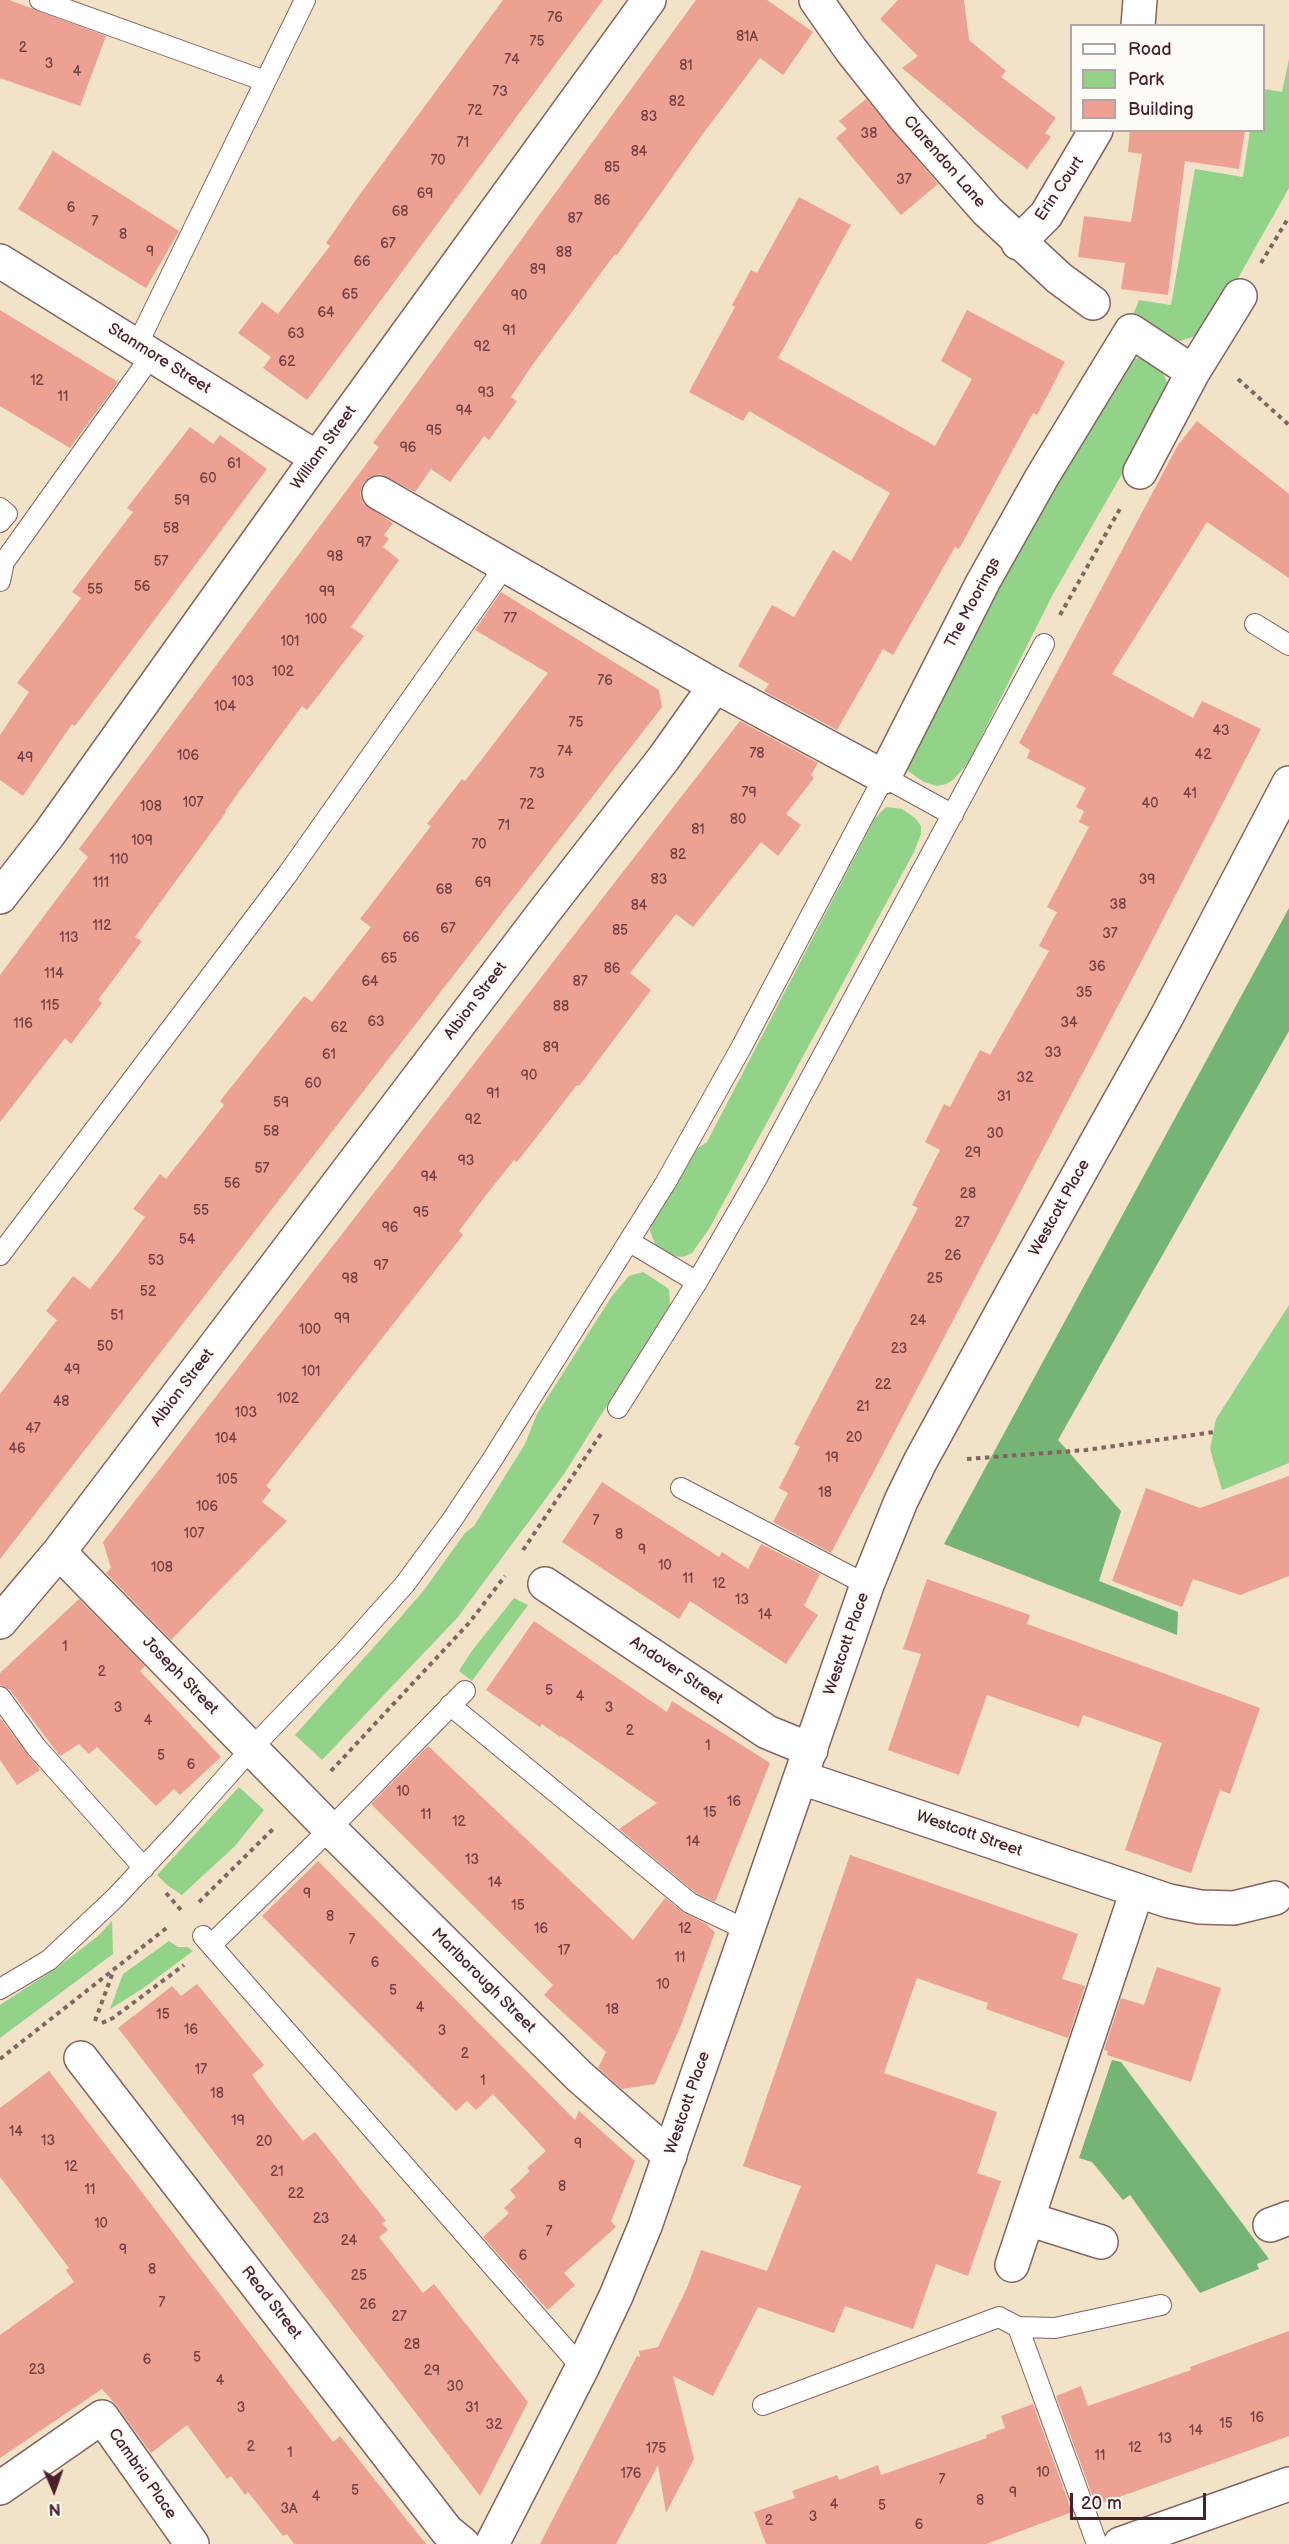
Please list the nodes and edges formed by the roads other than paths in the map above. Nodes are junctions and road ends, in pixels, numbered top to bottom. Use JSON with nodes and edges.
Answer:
{"nodes":[{"id":1,"x":40,"y":0,"type":"edge"},
{"id":2,"x":305,"y":0,"type":"edge"},
{"id":3,"x":649,"y":0,"type":"edge"},
{"id":4,"x":816,"y":0,"type":"edge"},
{"id":5,"x":1140,"y":0,"type":"edge"},
{"id":6,"x":1138,"y":24,"type":"edge"},
{"id":7,"x":265,"y":81,"type":"junction"},
{"id":8,"x":1095,"y":132,"type":"edge"},
{"id":9,"x":1018,"y":243,"type":"junction"},
{"id":10,"x":0,"y":261,"type":"edge"},
{"id":11,"x":1240,"y":296,"type":"road end"},
{"id":12,"x":1093,"y":303,"type":"dead end"},
{"id":13,"x":145,"y":350,"type":"junction"},
{"id":14,"x":1199,"y":361,"type":"junction"},
{"id":15,"x":317,"y":458,"type":"junction"},
{"id":16,"x":1140,"y":472,"type":"road end"},
{"id":17,"x":379,"y":493,"type":"dead end"},
{"id":18,"x":0,"y":508,"type":"edge"},
{"id":19,"x":0,"y":522,"type":"edge"},
{"id":20,"x":505,"y":566,"type":"junction"},
{"id":21,"x":0,"y":581,"type":"edge"},
{"id":22,"x":1255,"y":624,"type":"dead end"},
{"id":23,"x":1044,"y":644,"type":"road end"},
{"id":24,"x":1289,"y":645,"type":"edge"},
{"id":25,"x":715,"y":686,"type":"junction"},
{"id":26,"x":884,"y":777,"type":"junction"},
{"id":27,"x":1289,"y":783,"type":"edge"},
{"id":28,"x":953,"y":815,"type":"junction"},
{"id":29,"x":0,"y":897,"type":"edge"},
{"id":30,"x":630,"y":1242,"type":"junction"},
{"id":31,"x":0,"y":1255,"type":"edge"},
{"id":32,"x":697,"y":1282,"type":"junction"},
{"id":33,"x":618,"y":1408,"type":"road end"},
{"id":34,"x":681,"y":1488,"type":"dead end"},
{"id":35,"x":59,"y":1552,"type":"junction"},
{"id":36,"x":545,"y":1584,"type":"dead end"},
{"id":37,"x":867,"y":1585,"type":"junction"},
{"id":38,"x":0,"y":1622,"type":"edge"},
{"id":39,"x":465,"y":1691,"type":"dead end"},
{"id":40,"x":0,"y":1697,"type":"edge"},
{"id":41,"x":450,"y":1705,"type":"junction"},
{"id":42,"x":251,"y":1749,"type":"junction"},
{"id":43,"x":806,"y":1764,"type":"junction"},
{"id":44,"x":302,"y":1800,"type":"joint"},
{"id":45,"x":330,"y":1829,"type":"junction"},
{"id":46,"x":144,"y":1868,"type":"junction"},
{"id":47,"x":1137,"y":1891,"type":"junction"},
{"id":48,"x":1275,"y":1898,"type":"dead end"},
{"id":49,"x":749,"y":1931,"type":"junction"},
{"id":50,"x":0,"y":1989,"type":"edge"},
{"id":51,"x":81,"y":2058,"type":"dead end"},
{"id":52,"x":670,"y":2156,"type":"junction"},
{"id":53,"x":1028,"y":2219,"type":"junction"},
{"id":54,"x":1101,"y":2242,"type":"dead end"},
{"id":55,"x":1012,"y":2265,"type":"dead end"},
{"id":56,"x":1161,"y":2306,"type":"dead end"},
{"id":57,"x":1018,"y":2327,"type":"junction"},
{"id":58,"x":582,"y":2368,"type":"junction"},
{"id":59,"x":763,"y":2405,"type":"dead end"},
{"id":60,"x":1289,"y":2484,"type":"edge"},
{"id":61,"x":0,"y":2488,"type":"edge"},
{"id":62,"x":192,"y":2544,"type":"edge"},
{"id":63,"x":463,"y":2544,"type":"edge"},
{"id":64,"x":492,"y":2544,"type":"edge"},
{"id":65,"x":1097,"y":2544,"type":"edge"},
{"id":66,"x":1120,"y":2544,"type":"edge"}],
"edges":[{"from":1,"to":7,"type":"lane"},
{"from":2,"to":7,"type":"lane"},
{"from":3,"to":15,"type":"street","name":"William Street"},
{"from":4,"to":9,"type":"street","name":"Clarendon Lane"},
{"from":5,"to":6,"type":"street"},
{"from":7,"to":13,"type":"lane"},
{"from":8,"to":9,"type":"street","name":"Erin Court"},
{"from":9,"to":12,"type":"street","name":"Clarendon Lane"},
{"from":10,"to":13,"type":"street","name":"Stanmore Street"},
{"from":11,"to":14,"type":"street"},
{"from":13,"to":15,"type":"street","name":"Stanmore Street"},
{"from":13,"to":21,"type":"lane"},
{"from":14,"to":16,"type":"street"},
{"from":14,"to":26,"type":"street","name":"The Moorings"},
{"from":15,"to":29,"type":"street","name":"William Street"},
{"from":17,"to":20,"type":"street"},
{"from":18,"to":19,"type":"lane"},
{"from":20,"to":25,"type":"street"},
{"from":20,"to":31,"type":"lane"},
{"from":22,"to":24,"type":"lane"},
{"from":23,"to":28,"type":"lane"},
{"from":25,"to":26,"type":"street"},
{"from":25,"to":35,"type":"street","name":"Albion Street"},
{"from":26,"to":28,"type":"lane"},
{"from":26,"to":30,"type":"lane"},
{"from":27,"to":37,"type":"street","name":"Westcott Place"},
{"from":28,"to":32,"type":"lane"},
{"from":30,"to":32,"type":"lane"},
{"from":30,"to":42,"type":"lane"},
{"from":32,"to":33,"type":"lane"},
{"from":34,"to":37,"type":"lane"},
{"from":35,"to":38,"type":"street","name":"Albion Street"},
{"from":35,"to":42,"type":"street","name":"Joseph Street"},
{"from":36,"to":43,"type":"street","name":"Andover Street"},
{"from":37,"to":43,"type":"street","name":"Westcott Place"},
{"from":39,"to":41,"type":"lane"},
{"from":40,"to":46,"type":"lane"},
{"from":41,"to":45,"type":"lane"},
{"from":41,"to":49,"type":"lane"},
{"from":42,"to":44,"type":"street","name":"Joseph Street"},
{"from":42,"to":46,"type":"lane"},
{"from":43,"to":47,"type":"street","name":"Westcott Street"},
{"from":43,"to":49,"type":"street","name":"Westcott Place"},
{"from":44,"to":45,"type":"street","name":"Marlborough Street"},
{"from":45,"to":52,"type":"street","name":"Marlborough Street"},
{"from":45,"to":58,"type":"lane"},
{"from":46,"to":50,"type":"lane"},
{"from":47,"to":48,"type":"street","name":"Westcott Street"},
{"from":47,"to":53,"type":"street"},
{"from":49,"to":52,"type":"street","name":"Westcott Place"},
{"from":51,"to":63,"type":"street","name":"Read Street"},
{"from":52,"to":58,"type":"street","name":"Westcott Place"},
{"from":53,"to":54,"type":"street"},
{"from":53,"to":55,"type":"street"},
{"from":56,"to":57,"type":"lane"},
{"from":57,"to":59,"type":"lane"},
{"from":57,"to":65,"type":"lane"},
{"from":58,"to":64,"type":"street","name":"Westcott Place"},
{"from":60,"to":66,"type":"street"},
{"from":61,"to":62,"type":"street","name":"Cambria Place"}]}
